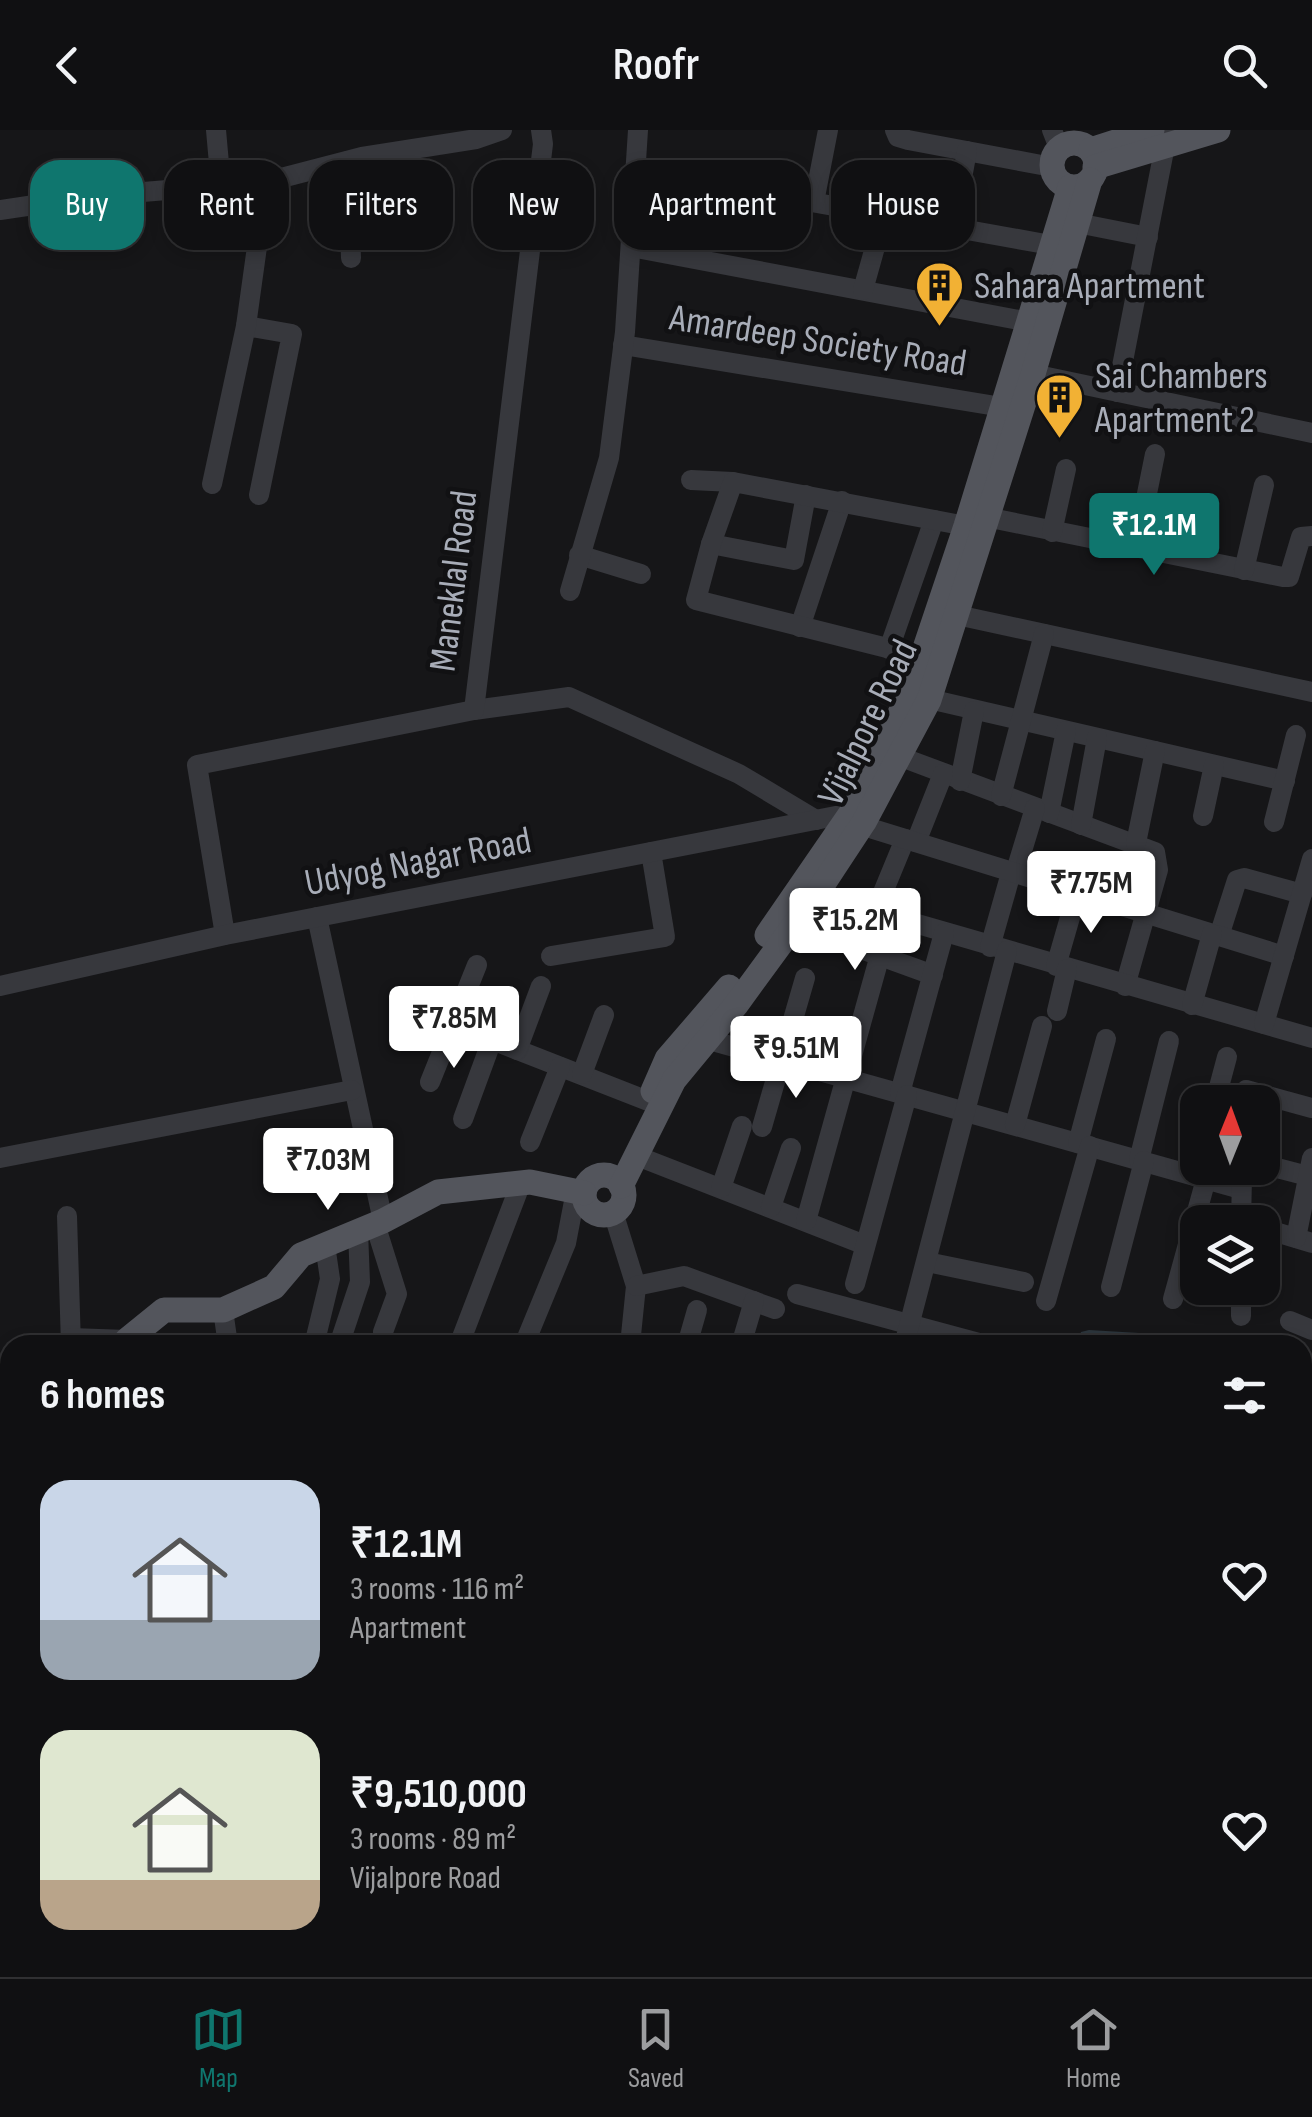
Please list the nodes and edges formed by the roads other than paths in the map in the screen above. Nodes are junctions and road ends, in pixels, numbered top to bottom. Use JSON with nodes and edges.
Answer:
{"nodes":[{"id":1,"x":216,"y":130,"type":"edge"},
{"id":2,"x":502,"y":130,"type":"edge"},
{"id":3,"x":540,"y":130,"type":"edge"},
{"id":4,"x":638,"y":130,"type":"edge"},
{"id":5,"x":828,"y":130,"type":"edge"},
{"id":6,"x":895,"y":130,"type":"edge"},
{"id":7,"x":1218,"y":130,"type":"edge"},
{"id":8,"x":1162,"y":135,"type":"edge"},
{"id":9,"x":957,"y":143,"type":"edge"},
{"id":10,"x":1054,"y":149,"type":"edge"},
{"id":11,"x":219,"y":160,"type":"edge"},
{"id":12,"x":354,"y":160,"type":"edge"},
{"id":13,"x":636,"y":160,"type":"edge"},
{"id":14,"x":1086,"y":171,"type":"junction"},
{"id":15,"x":164,"y":190,"type":"edge"},
{"id":16,"x":811,"y":202,"type":"edge"},
{"id":17,"x":814,"y":202,"type":"junction"},
{"id":18,"x":831,"y":205,"type":"edge"},
{"id":19,"x":0,"y":210,"type":"edge"},
{"id":20,"x":1077,"y":224,"type":"junction"},
{"id":21,"x":975,"y":232,"type":"edge"},
{"id":22,"x":1148,"y":237,"type":"junction"},
{"id":23,"x":1052,"y":245,"type":"junction"},
{"id":24,"x":257,"y":250,"type":"edge"},
{"id":25,"x":351,"y":250,"type":"edge"},
{"id":26,"x":631,"y":250,"type":"edge"},
{"id":27,"x":647,"y":250,"type":"edge"},
{"id":28,"x":874,"y":250,"type":"edge"},
{"id":29,"x":351,"y":258,"type":"dead end"},
{"id":30,"x":862,"y":290,"type":"junction"},
{"id":31,"x":1037,"y":323,"type":"junction"},
{"id":32,"x":246,"y":326,"type":"junction"},
{"id":33,"x":623,"y":345,"type":"junction"},
{"id":34,"x":1033,"y":374,"type":"junction"},
{"id":35,"x":1117,"y":392,"type":"junction"},
{"id":36,"x":1002,"y":407,"type":"junction"},
{"id":37,"x":1312,"y":433,"type":"edge"},
{"id":38,"x":1156,"y":454,"type":"dead end"},
{"id":39,"x":1066,"y":470,"type":"dead end"},
{"id":40,"x":691,"y":480,"type":"dead end"},
{"id":41,"x":733,"y":482,"type":"junction"},
{"id":42,"x":212,"y":484,"type":"dead end"},
{"id":43,"x":1264,"y":485,"type":"dead end"},
{"id":44,"x":259,"y":494,"type":"dead end"},
{"id":45,"x":806,"y":495,"type":"junction"},
{"id":46,"x":842,"y":501,"type":"junction"},
{"id":47,"x":974,"y":519,"type":"junction"},
{"id":48,"x":934,"y":520,"type":"junction"},
{"id":49,"x":1052,"y":532,"type":"junction"},
{"id":50,"x":1312,"y":536,"type":"edge"},
{"id":51,"x":710,"y":544,"type":"junction"},
{"id":52,"x":1136,"y":548,"type":"junction"},
{"id":53,"x":579,"y":556,"type":"junction"},
{"id":54,"x":1244,"y":570,"type":"junction"},
{"id":55,"x":641,"y":574,"type":"dead end"},
{"id":56,"x":570,"y":591,"type":"dead end"},
{"id":57,"x":957,"y":615,"type":"junction"},
{"id":58,"x":800,"y":626,"type":"junction"},
{"id":59,"x":1044,"y":634,"type":"junction"},
{"id":60,"x":889,"y":649,"type":"junction"},
{"id":61,"x":923,"y":657,"type":"junction"},
{"id":62,"x":1312,"y":692,"type":"edge"},
{"id":63,"x":919,"y":697,"type":"junction"},
{"id":64,"x":474,"y":710,"type":"junction"},
{"id":65,"x":974,"y":711,"type":"junction"},
{"id":66,"x":1021,"y":721,"type":"junction"},
{"id":67,"x":1066,"y":731,"type":"junction"},
{"id":68,"x":1296,"y":735,"type":"dead end"},
{"id":69,"x":1097,"y":738,"type":"junction"},
{"id":70,"x":1155,"y":751,"type":"junction"},
{"id":71,"x":901,"y":757,"type":"junction"},
{"id":72,"x":1214,"y":765,"type":"junction"},
{"id":73,"x":951,"y":777,"type":"junction"},
{"id":74,"x":1284,"y":781,"type":"junction"},
{"id":75,"x":1001,"y":796,"type":"junction"},
{"id":76,"x":1042,"y":811,"type":"junction"},
{"id":77,"x":1203,"y":816,"type":"dead end"},
{"id":78,"x":858,"y":818,"type":"junction"},
{"id":79,"x":816,"y":820,"type":"junction"},
{"id":80,"x":1274,"y":822,"type":"dead end"},
{"id":81,"x":1081,"y":824,"type":"junction"},
{"id":82,"x":910,"y":840,"type":"junction"},
{"id":83,"x":1136,"y":843,"type":"junction"},
{"id":84,"x":651,"y":852,"type":"junction"},
{"id":85,"x":1013,"y":874,"type":"junction"},
{"id":86,"x":1308,"y":876,"type":"edge"},
{"id":87,"x":1077,"y":893,"type":"junction"},
{"id":88,"x":1145,"y":914,"type":"junction"},
{"id":89,"x":316,"y":917,"type":"junction"},
{"id":90,"x":795,"y":925,"type":"junction"},
{"id":91,"x":944,"y":933,"type":"junction"},
{"id":92,"x":225,"y":935,"type":"junction"},
{"id":93,"x":1215,"y":935,"type":"junction"},
{"id":94,"x":998,"y":949,"type":"junction"},
{"id":95,"x":552,"y":956,"type":"dead end"},
{"id":96,"x":880,"y":956,"type":"junction"},
{"id":97,"x":1284,"y":956,"type":"junction"},
{"id":98,"x":477,"y":965,"type":"dead end"},
{"id":99,"x":1062,"y":968,"type":"junction"},
{"id":100,"x":933,"y":975,"type":"junction"},
{"id":101,"x":805,"y":978,"type":"dead end"},
{"id":102,"x":0,"y":986,"type":"edge"},
{"id":103,"x":541,"y":986,"type":"dead end"},
{"id":104,"x":1126,"y":986,"type":"junction"},
{"id":105,"x":1192,"y":1005,"type":"junction"},
{"id":106,"x":604,"y":1016,"type":"dead end"},
{"id":107,"x":1264,"y":1024,"type":"junction"},
{"id":108,"x":454,"y":1025,"type":"junction"},
{"id":109,"x":698,"y":1037,"type":"junction"},
{"id":110,"x":1106,"y":1038,"type":"dead end"},
{"id":111,"x":1312,"y":1038,"type":"edge"},
{"id":112,"x":492,"y":1040,"type":"junction"},
{"id":113,"x":1169,"y":1040,"type":"dead end"},
{"id":114,"x":517,"y":1050,"type":"junction"},
{"id":115,"x":1226,"y":1056,"type":"dead end"},
{"id":116,"x":781,"y":1060,"type":"junction"},
{"id":117,"x":560,"y":1067,"type":"junction"},
{"id":118,"x":582,"y":1074,"type":"junction"},
{"id":119,"x":844,"y":1078,"type":"junction"},
{"id":120,"x":430,"y":1082,"type":"dead end"},
{"id":121,"x":1219,"y":1085,"type":"edge"},
{"id":122,"x":352,"y":1090,"type":"junction"},
{"id":123,"x":903,"y":1094,"type":"junction"},
{"id":124,"x":1280,"y":1096,"type":"edge"},
{"id":125,"x":648,"y":1101,"type":"junction"},
{"id":126,"x":1311,"y":1102,"type":"edge"},
{"id":127,"x":966,"y":1112,"type":"junction"},
{"id":128,"x":463,"y":1119,"type":"dead end"},
{"id":129,"x":1015,"y":1126,"type":"junction"},
{"id":130,"x":530,"y":1142,"type":"dead end"},
{"id":131,"x":1084,"y":1145,"type":"junction"},
{"id":132,"x":791,"y":1148,"type":"dead end"},
{"id":133,"x":637,"y":1156,"type":"junction"},
{"id":134,"x":0,"y":1158,"type":"edge"},
{"id":135,"x":1142,"y":1161,"type":"junction"},
{"id":136,"x":1280,"y":1166,"type":"edge"},
{"id":137,"x":1180,"y":1169,"type":"edge"},
{"id":138,"x":1311,"y":1170,"type":"edge"},
{"id":139,"x":617,"y":1182,"type":"junction"},
{"id":140,"x":521,"y":1183,"type":"junction"},
{"id":141,"x":1199,"y":1185,"type":"edge"},
{"id":142,"x":1230,"y":1185,"type":"edge"},
{"id":143,"x":1242,"y":1185,"type":"edge"},
{"id":144,"x":721,"y":1188,"type":"junction"},
{"id":145,"x":1241,"y":1189,"type":"junction"},
{"id":146,"x":580,"y":1192,"type":"junction"},
{"id":147,"x":1241,"y":1205,"type":"edge"},
{"id":148,"x":771,"y":1207,"type":"junction"},
{"id":149,"x":614,"y":1212,"type":"junction"},
{"id":150,"x":67,"y":1216,"type":"dead end"},
{"id":151,"x":806,"y":1221,"type":"junction"},
{"id":152,"x":372,"y":1225,"type":"junction"},
{"id":153,"x":1304,"y":1240,"type":"edge"},
{"id":154,"x":324,"y":1245,"type":"junction"},
{"id":155,"x":866,"y":1245,"type":"junction"},
{"id":156,"x":927,"y":1262,"type":"junction"},
{"id":157,"x":1024,"y":1282,"type":"dead end"},
{"id":158,"x":855,"y":1284,"type":"dead end"},
{"id":159,"x":636,"y":1286,"type":"junction"},
{"id":160,"x":1111,"y":1287,"type":"dead end"},
{"id":161,"x":798,"y":1294,"type":"dead end"},
{"id":162,"x":1173,"y":1299,"type":"dead end"},
{"id":163,"x":754,"y":1301,"type":"junction"},
{"id":164,"x":1046,"y":1301,"type":"dead end"},
{"id":165,"x":1241,"y":1305,"type":"edge"},
{"id":166,"x":776,"y":1309,"type":"dead end"},
{"id":167,"x":224,"y":1310,"type":"junction"},
{"id":168,"x":698,"y":1310,"type":"dead end"},
{"id":169,"x":1241,"y":1316,"type":"dead end"},
{"id":170,"x":1290,"y":1321,"type":"dead end"},
{"id":171,"x":1312,"y":1330,"type":"edge"},
{"id":172,"x":382,"y":1332,"type":"dead end"},
{"id":173,"x":71,"y":1335,"type":"edge"},
{"id":174,"x":134,"y":1335,"type":"edge"},
{"id":175,"x":227,"y":1335,"type":"edge"},
{"id":176,"x":316,"y":1335,"type":"edge"},
{"id":177,"x":342,"y":1335,"type":"edge"},
{"id":178,"x":463,"y":1335,"type":"edge"},
{"id":179,"x":528,"y":1335,"type":"edge"},
{"id":180,"x":631,"y":1335,"type":"edge"},
{"id":181,"x":690,"y":1335,"type":"edge"},
{"id":182,"x":744,"y":1335,"type":"edge"},
{"id":183,"x":907,"y":1335,"type":"edge"}],
"edges":[{"from":1,"to":11,"type":"street"},
{"from":2,"to":12,"type":"street"},
{"from":3,"to":64,"type":"street","name":"Maneklal Road"},
{"from":4,"to":13,"type":"street"},
{"from":5,"to":17,"type":"street"},
{"from":6,"to":9,"type":"street"},
{"from":7,"to":8,"type":"main road"},
{"from":8,"to":14,"type":"main road"},
{"from":8,"to":22,"type":"street"},
{"from":9,"to":10,"type":"street"},
{"from":10,"to":14,"type":"main road"},
{"from":10,"to":14,"type":"main road"},
{"from":14,"to":20,"type":"main road","name":"Vijalpore Road"},
{"from":14,"to":23,"type":"main road","name":"Vijalpore Road"},
{"from":15,"to":19,"type":"street"},
{"from":16,"to":17,"type":"street"},
{"from":17,"to":18,"type":"street"},
{"from":20,"to":22,"type":"street"},
{"from":20,"to":31,"type":"main road","name":"Vijalpore Road"},
{"from":21,"to":23,"type":"street"},
{"from":22,"to":35,"type":"street"},
{"from":23,"to":31,"type":"main road","name":"Vijalpore Road"},
{"from":24,"to":32,"type":"street"},
{"from":25,"to":29,"type":"street"},
{"from":26,"to":33,"type":"street"},
{"from":27,"to":30,"type":"street"},
{"from":28,"to":30,"type":"street"},
{"from":30,"to":31,"type":"street"},
{"from":31,"to":34,"type":"main road","name":"Vijalpore Road"},
{"from":31,"to":36,"type":"main road","name":"Vijalpore Road"},
{"from":32,"to":42,"type":"street"},
{"from":32,"to":44,"type":"street"},
{"from":33,"to":36,"type":"street","name":"Amardeep Society Road"},
{"from":33,"to":53,"type":"street"},
{"from":34,"to":35,"type":"street"},
{"from":34,"to":47,"type":"main road","name":"Vijalpore Road"},
{"from":35,"to":37,"type":"street"},
{"from":36,"to":47,"type":"main road","name":"Vijalpore Road"},
{"from":38,"to":52,"type":"street"},
{"from":39,"to":49,"type":"street"},
{"from":40,"to":41,"type":"street"},
{"from":41,"to":45,"type":"street"},
{"from":41,"to":51,"type":"street"},
{"from":43,"to":54,"type":"street"},
{"from":45,"to":46,"type":"street"},
{"from":45,"to":51,"type":"street"},
{"from":46,"to":48,"type":"street"},
{"from":46,"to":58,"type":"street"},
{"from":47,"to":48,"type":"street"},
{"from":47,"to":49,"type":"street"},
{"from":47,"to":57,"type":"main road","name":"Vijalpore Road"},
{"from":47,"to":61,"type":"main road","name":"Vijalpore Road"},
{"from":48,"to":60,"type":"street"},
{"from":49,"to":52,"type":"street"},
{"from":50,"to":54,"type":"street"},
{"from":51,"to":58,"type":"street"},
{"from":52,"to":54,"type":"street"},
{"from":53,"to":55,"type":"street"},
{"from":53,"to":56,"type":"street"},
{"from":57,"to":59,"type":"street"},
{"from":57,"to":63,"type":"main road","name":"Vijalpore Road"},
{"from":58,"to":60,"type":"street"},
{"from":59,"to":62,"type":"street"},
{"from":59,"to":66,"type":"street"},
{"from":60,"to":61,"type":"street"},
{"from":61,"to":63,"type":"main road","name":"Vijalpore Road"},
{"from":63,"to":65,"type":"street"},
{"from":63,"to":71,"type":"main road","name":"Vijalpore Road"},
{"from":63,"to":78,"type":"main road","name":"Vijalpore Road"},
{"from":64,"to":79,"type":"street"},
{"from":64,"to":92,"type":"street","name":"Maneklal Road"},
{"from":65,"to":66,"type":"street"},
{"from":65,"to":73,"type":"street"},
{"from":66,"to":67,"type":"street"},
{"from":66,"to":75,"type":"street"},
{"from":67,"to":69,"type":"street"},
{"from":67,"to":76,"type":"street"},
{"from":68,"to":74,"type":"street"},
{"from":69,"to":70,"type":"street"},
{"from":69,"to":81,"type":"street"},
{"from":70,"to":72,"type":"street"},
{"from":70,"to":83,"type":"street"},
{"from":71,"to":73,"type":"street"},
{"from":71,"to":78,"type":"main road","name":"Vijalpore Road"},
{"from":72,"to":74,"type":"street"},
{"from":72,"to":77,"type":"street"},
{"from":73,"to":75,"type":"street"},
{"from":73,"to":82,"type":"street"},
{"from":74,"to":80,"type":"street"},
{"from":75,"to":76,"type":"street"},
{"from":76,"to":81,"type":"street"},
{"from":76,"to":85,"type":"street"},
{"from":78,"to":79,"type":"street","name":"Udyog Nagar Road"},
{"from":78,"to":82,"type":"street"},
{"from":78,"to":90,"type":"main road","name":"Vijalpore Road"},
{"from":78,"to":109,"type":"main road","name":"Vijalpore Road"},
{"from":79,"to":84,"type":"street","name":"Udyog Nagar Road"},
{"from":81,"to":83,"type":"street"},
{"from":82,"to":85,"type":"street"},
{"from":82,"to":91,"type":"street"},
{"from":83,"to":88,"type":"street"},
{"from":84,"to":89,"type":"street","name":"Udyog Nagar Road"},
{"from":84,"to":95,"type":"street"},
{"from":85,"to":87,"type":"street"},
{"from":85,"to":94,"type":"street"},
{"from":86,"to":93,"type":"street"},
{"from":86,"to":97,"type":"street"},
{"from":87,"to":88,"type":"street"},
{"from":87,"to":99,"type":"street"},
{"from":88,"to":93,"type":"street"},
{"from":88,"to":104,"type":"street"},
{"from":89,"to":92,"type":"street","name":"Udyog Nagar Road"},
{"from":89,"to":122,"type":"street"},
{"from":90,"to":96,"type":"street"},
{"from":90,"to":109,"type":"main road","name":"Vijalpore Road"},
{"from":91,"to":94,"type":"street"},
{"from":91,"to":100,"type":"street"},
{"from":92,"to":102,"type":"street","name":"Udyog Nagar Road"},
{"from":93,"to":97,"type":"street"},
{"from":93,"to":105,"type":"street"},
{"from":94,"to":99,"type":"street"},
{"from":94,"to":127,"type":"street"},
{"from":96,"to":100,"type":"street"},
{"from":96,"to":119,"type":"street"},
{"from":97,"to":107,"type":"street"},
{"from":98,"to":108,"type":"street"},
{"from":99,"to":104,"type":"street"},
{"from":99,"to":129,"type":"street"},
{"from":100,"to":123,"type":"street"},
{"from":101,"to":116,"type":"street"},
{"from":103,"to":114,"type":"street"},
{"from":104,"to":105,"type":"street"},
{"from":105,"to":107,"type":"street"},
{"from":106,"to":118,"type":"street"},
{"from":107,"to":111,"type":"street"},
{"from":108,"to":112,"type":"street"},
{"from":108,"to":120,"type":"street"},
{"from":109,"to":116,"type":"street"},
{"from":109,"to":125,"type":"main road","name":"Vijalpore Road"},
{"from":109,"to":133,"type":"main road","name":"Vijalpore Road"},
{"from":110,"to":131,"type":"street"},
{"from":112,"to":114,"type":"street"},
{"from":112,"to":128,"type":"street"},
{"from":113,"to":135,"type":"street"},
{"from":114,"to":117,"type":"street"},
{"from":115,"to":121,"type":"street"},
{"from":116,"to":119,"type":"street"},
{"from":116,"to":144,"type":"street"},
{"from":117,"to":118,"type":"street"},
{"from":117,"to":130,"type":"street"},
{"from":118,"to":125,"type":"street"},
{"from":119,"to":123,"type":"street"},
{"from":119,"to":151,"type":"street"},
{"from":122,"to":134,"type":"street"},
{"from":122,"to":152,"type":"street"},
{"from":123,"to":127,"type":"street"},
{"from":123,"to":155,"type":"street"},
{"from":124,"to":126,"type":"street"},
{"from":125,"to":139,"type":"main road","name":"Vijalpore Road"},
{"from":127,"to":129,"type":"street"},
{"from":127,"to":156,"type":"street"},
{"from":129,"to":131,"type":"street"},
{"from":131,"to":135,"type":"street"},
{"from":131,"to":164,"type":"street"},
{"from":132,"to":148,"type":"street"},
{"from":133,"to":139,"type":"main road","name":"Vijalpore Road"},
{"from":133,"to":144,"type":"street"},
{"from":135,"to":137,"type":"street"},
{"from":135,"to":160,"type":"street"},
{"from":136,"to":138,"type":"street"},
{"from":138,"to":153,"type":"street"},
{"from":139,"to":146,"type":"main road"},
{"from":139,"to":149,"type":"main road","name":"Vijalpore Road"},
{"from":140,"to":146,"type":"main road"},
{"from":140,"to":152,"type":"main road"},
{"from":140,"to":178,"type":"street"},
{"from":141,"to":162,"type":"street"},
{"from":142,"to":145,"type":"street"},
{"from":143,"to":145,"type":"street"},
{"from":144,"to":148,"type":"street"},
{"from":145,"to":147,"type":"street"},
{"from":146,"to":149,"type":"main road"},
{"from":146,"to":179,"type":"street"},
{"from":148,"to":151,"type":"street"},
{"from":149,"to":159,"type":"street"},
{"from":150,"to":173,"type":"street"},
{"from":151,"to":155,"type":"street"},
{"from":152,"to":154,"type":"main road"},
{"from":152,"to":172,"type":"street"},
{"from":152,"to":177,"type":"street"},
{"from":154,"to":167,"type":"main road"},
{"from":154,"to":176,"type":"street"},
{"from":155,"to":158,"type":"street"},
{"from":156,"to":157,"type":"street"},
{"from":156,"to":183,"type":"street"},
{"from":159,"to":163,"type":"street"},
{"from":159,"to":180,"type":"street"},
{"from":161,"to":183,"type":"street"},
{"from":163,"to":166,"type":"street"},
{"from":163,"to":182,"type":"street"},
{"from":165,"to":169,"type":"street"},
{"from":167,"to":174,"type":"main road"},
{"from":167,"to":175,"type":"street"},
{"from":168,"to":181,"type":"street"},
{"from":170,"to":171,"type":"street"}]}
